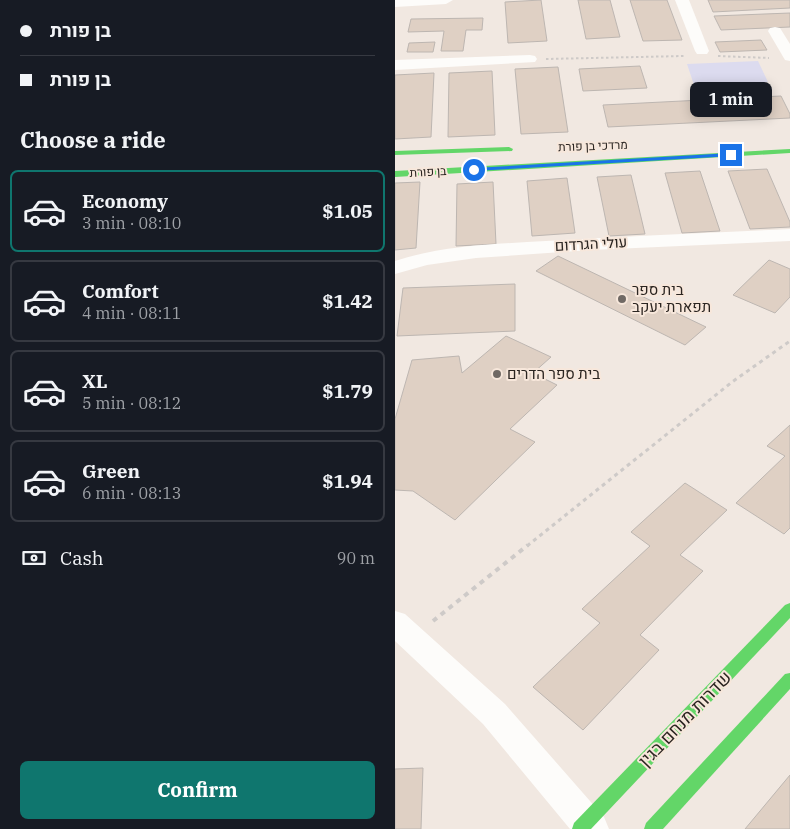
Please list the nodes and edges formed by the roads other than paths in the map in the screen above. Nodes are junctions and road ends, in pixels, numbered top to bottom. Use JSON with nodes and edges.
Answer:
{"nodes":[{"id":1,"x":447,"y":0,"type":"edge"},
{"id":2,"x":682,"y":0,"type":"edge"},
{"id":3,"x":395,"y":3,"type":"edge"},
{"id":4,"x":775,"y":31,"type":"dead end"},
{"id":5,"x":707,"y":54,"type":"road end"},
{"id":6,"x":783,"y":58,"type":"edge"},
{"id":7,"x":530,"y":59,"type":"road end"},
{"id":8,"x":395,"y":65,"type":"edge"},
{"id":9,"x":523,"y":148,"type":"dead end"},
{"id":10,"x":790,"y":151,"type":"edge"},
{"id":11,"x":395,"y":154,"type":"edge"},
{"id":12,"x":395,"y":174,"type":"edge"},
{"id":13,"x":790,"y":235,"type":"edge"},
{"id":14,"x":395,"y":268,"type":"edge"},
{"id":15,"x":790,"y":609,"type":"edge"},
{"id":16,"x":403,"y":631,"type":"edge"},
{"id":17,"x":790,"y":679,"type":"edge"},
{"id":18,"x":586,"y":827,"type":"edge"},
{"id":19,"x":652,"y":829,"type":"edge"}],
"edges":[{"from":1,"to":3,"type":"street"},
{"from":2,"to":5,"type":"street"},
{"from":4,"to":6,"type":"street"},
{"from":7,"to":8,"type":"street"},
{"from":9,"to":11,"type":"street"},
{"from":10,"to":12,"type":"street","name":"בן פורת"},
{"from":13,"to":14,"type":"street","name":"עולי הגרדום"},
{"from":15,"to":18,"type":"street","name":"שדרות מנחם בגין"},
{"from":16,"to":18,"type":"street"},
{"from":17,"to":19,"type":"street"}]}
